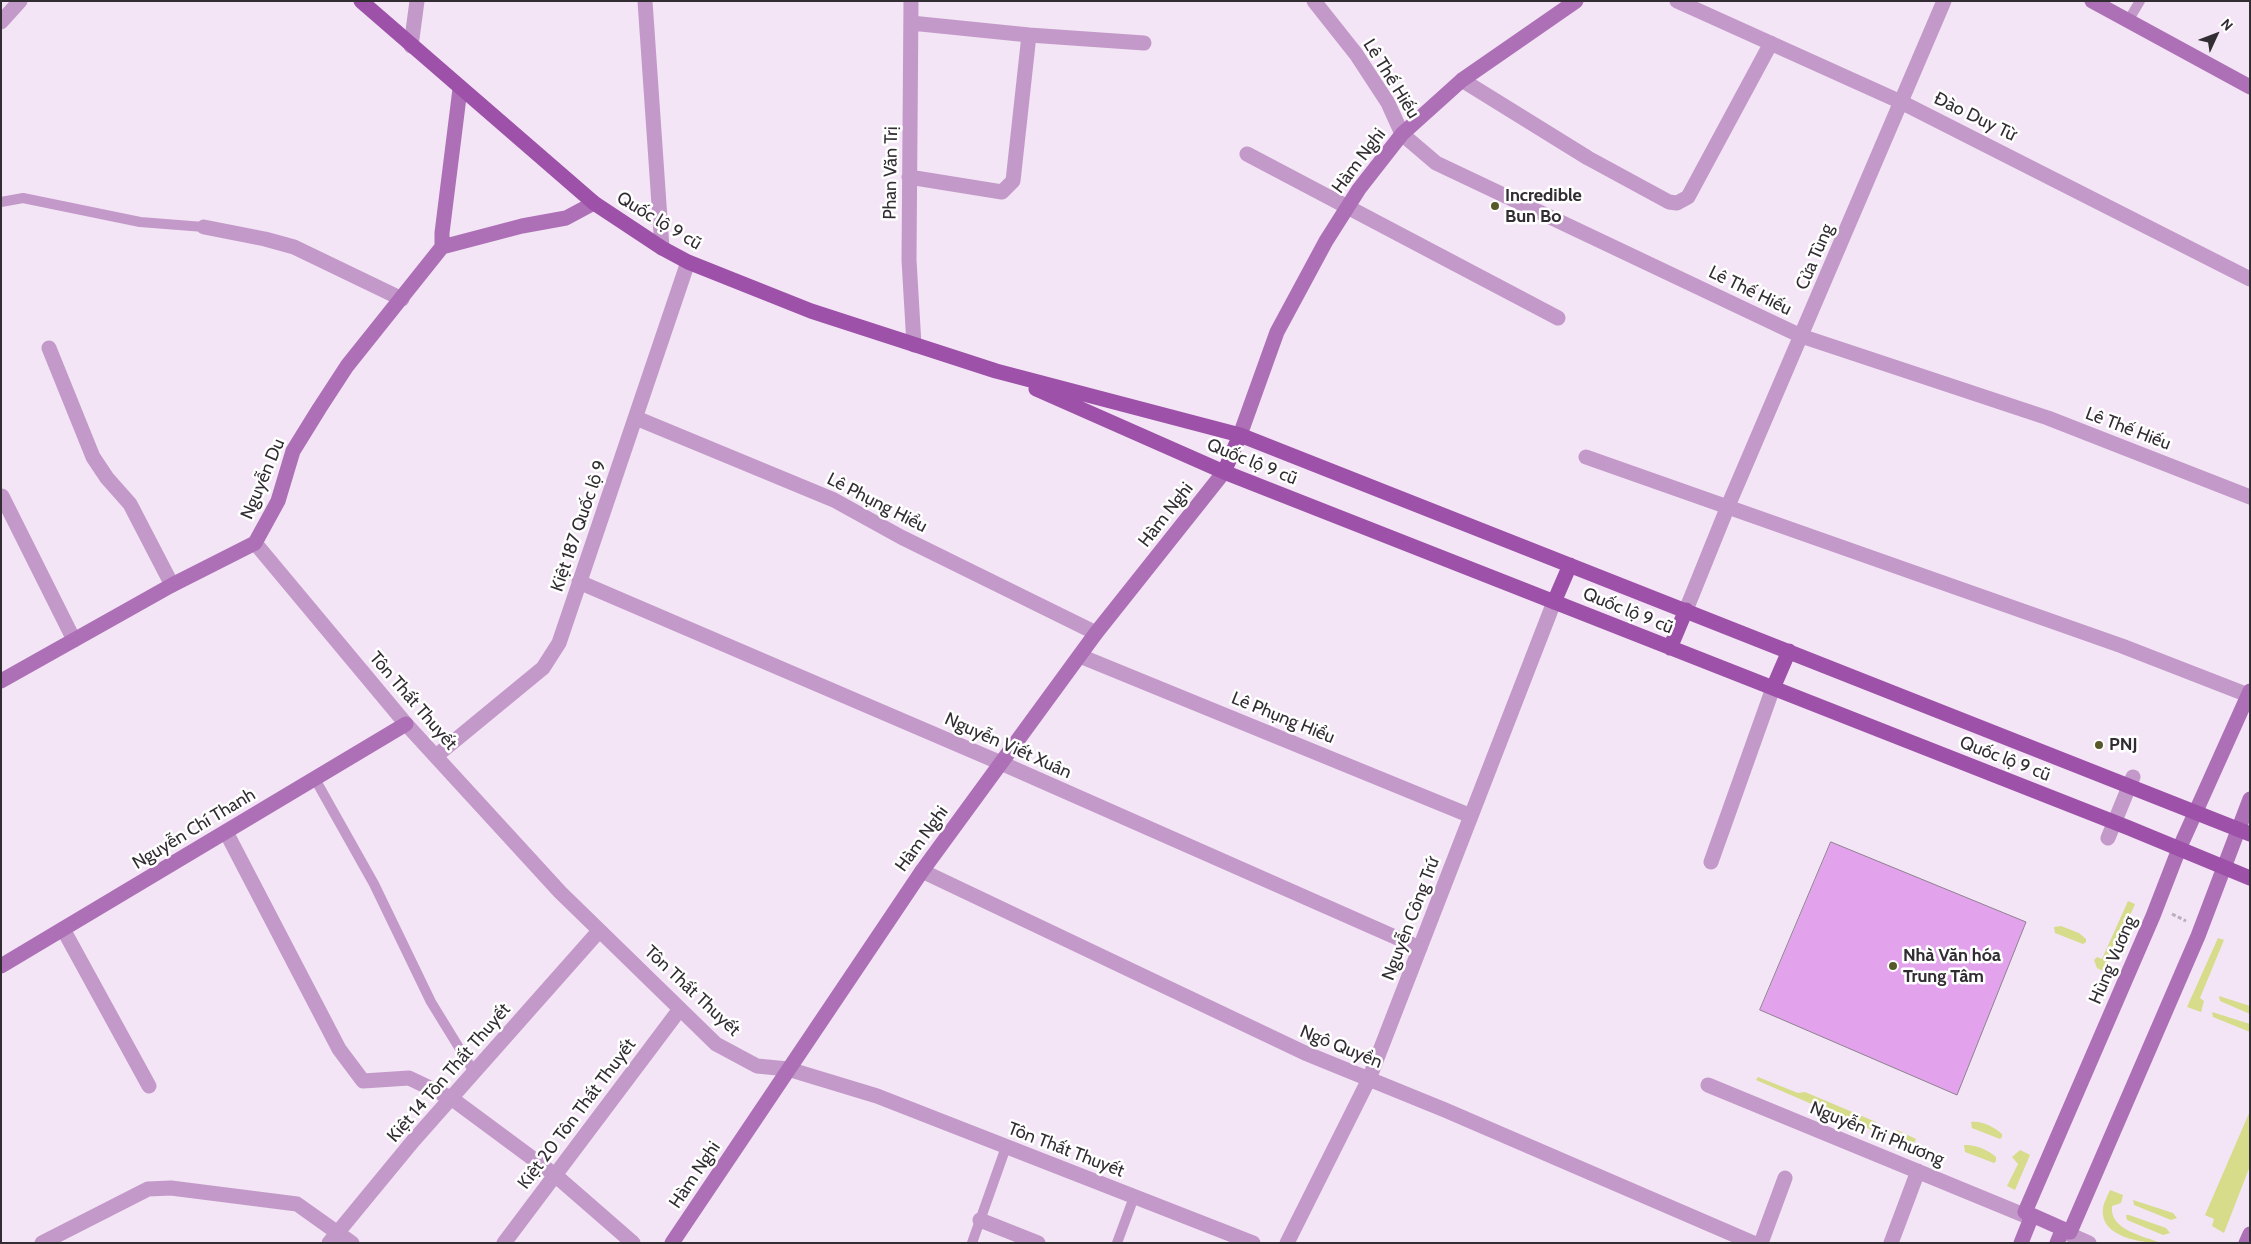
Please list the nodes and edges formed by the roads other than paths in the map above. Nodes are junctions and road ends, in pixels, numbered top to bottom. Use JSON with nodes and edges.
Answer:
{"nodes":[{"id":1,"x":20,"y":1,"type":"edge"},
{"id":2,"x":361,"y":1,"type":"edge"},
{"id":3,"x":417,"y":1,"type":"edge"},
{"id":4,"x":645,"y":1,"type":"edge"},
{"id":5,"x":911,"y":1,"type":"edge"},
{"id":6,"x":1314,"y":1,"type":"edge"},
{"id":7,"x":1677,"y":1,"type":"edge"},
{"id":8,"x":1944,"y":1,"type":"edge"},
{"id":9,"x":2092,"y":1,"type":"edge"},
{"id":10,"x":2140,"y":1,"type":"edge"},
{"id":11,"x":1575,"y":2,"type":"edge"},
{"id":12,"x":2128,"y":21,"type":"junction"},
{"id":13,"x":1,"y":22,"type":"edge"},
{"id":14,"x":911,"y":23,"type":"junction"},
{"id":15,"x":1029,"y":35,"type":"junction"},
{"id":16,"x":1144,"y":43,"type":"dead end"},
{"id":17,"x":1771,"y":43,"type":"junction"},
{"id":18,"x":411,"y":46,"type":"junction"},
{"id":19,"x":1462,"y":80,"type":"junction"},
{"id":20,"x":2250,"y":86,"type":"edge"},
{"id":21,"x":460,"y":89,"type":"junction"},
{"id":22,"x":1901,"y":102,"type":"junction"},
{"id":23,"x":1402,"y":134,"type":"junction"},
{"id":24,"x":1247,"y":154,"type":"dead end"},
{"id":25,"x":909,"y":177,"type":"junction"},
{"id":26,"x":1,"y":202,"type":"edge"},
{"id":27,"x":594,"y":203,"type":"junction"},
{"id":28,"x":1348,"y":207,"type":"junction"},
{"id":29,"x":204,"y":227,"type":"joint"},
{"id":30,"x":442,"y":247,"type":"junction"},
{"id":31,"x":662,"y":248,"type":"junction"},
{"id":32,"x":688,"y":262,"type":"junction"},
{"id":33,"x":2250,"y":279,"type":"edge"},
{"id":34,"x":402,"y":299,"type":"junction"},
{"id":35,"x":1558,"y":318,"type":"dead end"},
{"id":36,"x":1801,"y":336,"type":"junction"},
{"id":37,"x":914,"y":345,"type":"junction"},
{"id":38,"x":49,"y":348,"type":"dead end"},
{"id":39,"x":996,"y":371,"type":"junction"},
{"id":40,"x":636,"y":418,"type":"junction"},
{"id":41,"x":1240,"y":435,"type":"junction"},
{"id":42,"x":1586,"y":457,"type":"dead end"},
{"id":43,"x":1224,"y":472,"type":"junction"},
{"id":44,"x":1,"y":492,"type":"edge"},
{"id":45,"x":2,"y":496,"type":"edge"},
{"id":46,"x":2250,"y":497,"type":"edge"},
{"id":47,"x":1,"y":501,"type":"edge"},
{"id":48,"x":1728,"y":506,"type":"junction"},
{"id":49,"x":255,"y":543,"type":"junction"},
{"id":50,"x":1570,"y":565,"type":"junction"},
{"id":51,"x":579,"y":582,"type":"junction"},
{"id":52,"x":172,"y":585,"type":"junction"},
{"id":53,"x":1554,"y":602,"type":"junction"},
{"id":54,"x":1686,"y":610,"type":"junction"},
{"id":55,"x":1096,"y":633,"type":"junction"},
{"id":56,"x":74,"y":640,"type":"junction"},
{"id":57,"x":1670,"y":648,"type":"junction"},
{"id":58,"x":1788,"y":651,"type":"junction"},
{"id":59,"x":1080,"y":656,"type":"junction"},
{"id":60,"x":1,"y":681,"type":"edge"},
{"id":61,"x":1773,"y":688,"type":"junction"},
{"id":62,"x":2249,"y":693,"type":"edge"},
{"id":63,"x":406,"y":724,"type":"junction"},
{"id":64,"x":436,"y":756,"type":"junction"},
{"id":65,"x":1001,"y":763,"type":"junction"},
{"id":66,"x":315,"y":779,"type":"junction"},
{"id":67,"x":2131,"y":781,"type":"junction"},
{"id":68,"x":2250,"y":799,"type":"edge"},
{"id":69,"x":2196,"y":812,"type":"junction"},
{"id":70,"x":1471,"y":816,"type":"junction"},
{"id":71,"x":2114,"y":822,"type":"junction"},
{"id":72,"x":226,"y":832,"type":"junction"},
{"id":73,"x":2244,"y":832,"type":"edge"},
{"id":74,"x":2108,"y":838,"type":"dead end"},
{"id":75,"x":2179,"y":849,"type":"junction"},
{"id":76,"x":1711,"y":862,"type":"dead end"},
{"id":77,"x":2225,"y":868,"type":"junction"},
{"id":78,"x":922,"y":872,"type":"junction"},
{"id":79,"x":2250,"y":878,"type":"edge"},
{"id":80,"x":63,"y":929,"type":"junction"},
{"id":81,"x":599,"y":930,"type":"junction"},
{"id":82,"x":1420,"y":948,"type":"junction"},
{"id":83,"x":1,"y":966,"type":"edge"},
{"id":84,"x":680,"y":1008,"type":"junction"},
{"id":85,"x":788,"y":1069,"type":"junction"},
{"id":86,"x":474,"y":1072,"type":"junction"},
{"id":87,"x":1368,"y":1079,"type":"junction"},
{"id":88,"x":1708,"y":1084,"type":"dead end"},
{"id":89,"x":149,"y":1086,"type":"dead end"},
{"id":90,"x":451,"y":1098,"type":"junction"},
{"id":91,"x":1006,"y":1146,"type":"junction"},
{"id":92,"x":1918,"y":1172,"type":"junction"},
{"id":93,"x":555,"y":1175,"type":"junction"},
{"id":94,"x":1785,"y":1178,"type":"dead end"},
{"id":95,"x":1134,"y":1196,"type":"junction"},
{"id":96,"x":2028,"y":1215,"type":"junction"},
{"id":97,"x":980,"y":1220,"type":"junction"},
{"id":98,"x":2250,"y":1234,"type":"edge"},
{"id":99,"x":2063,"y":1235,"type":"edge"},
{"id":100,"x":333,"y":1237,"type":"edge"},
{"id":101,"x":42,"y":1243,"type":"edge"},
{"id":102,"x":352,"y":1243,"type":"edge"},
{"id":103,"x":504,"y":1243,"type":"edge"},
{"id":104,"x":633,"y":1243,"type":"edge"},
{"id":105,"x":672,"y":1243,"type":"edge"},
{"id":106,"x":972,"y":1243,"type":"edge"},
{"id":107,"x":1038,"y":1243,"type":"edge"},
{"id":108,"x":1117,"y":1243,"type":"edge"},
{"id":109,"x":1253,"y":1243,"type":"edge"},
{"id":110,"x":1287,"y":1243,"type":"edge"},
{"id":111,"x":1753,"y":1243,"type":"edge"},
{"id":112,"x":1762,"y":1243,"type":"edge"},
{"id":113,"x":1891,"y":1243,"type":"edge"},
{"id":114,"x":2021,"y":1243,"type":"edge"},
{"id":115,"x":2089,"y":1243,"type":"edge"},
{"id":116,"x":2246,"y":1243,"type":"edge"}],
"edges":[{"from":1,"to":13,"type":"street"},
{"from":2,"to":18,"type":"main road","name":"Quốc lộ 9 cũ"},
{"from":3,"to":18,"type":"street"},
{"from":4,"to":31,"type":"street"},
{"from":5,"to":14,"type":"street","name":"Phan Văn Trị"},
{"from":6,"to":23,"type":"street","name":"Lê Thế Hiếu"},
{"from":7,"to":17,"type":"street","name":"Đào Duy Từ"},
{"from":8,"to":22,"type":"street","name":"Cửa Tùng"},
{"from":9,"to":12,"type":"street"},
{"from":10,"to":12,"type":"lane"},
{"from":11,"to":19,"type":"street","name":"Hàm Nghi"},
{"from":12,"to":20,"type":"street"},
{"from":14,"to":15,"type":"street"},
{"from":14,"to":25,"type":"street","name":"Phan Văn Trị"},
{"from":15,"to":16,"type":"street"},
{"from":15,"to":25,"type":"street"},
{"from":17,"to":19,"type":"street"},
{"from":17,"to":22,"type":"street","name":"Đào Duy Từ"},
{"from":18,"to":21,"type":"main road","name":"Quốc lộ 9 cũ"},
{"from":19,"to":23,"type":"street","name":"Hàm Nghi"},
{"from":21,"to":27,"type":"main road","name":"Quốc lộ 9 cũ"},
{"from":21,"to":30,"type":"street"},
{"from":22,"to":33,"type":"street","name":"Đào Duy Từ"},
{"from":22,"to":36,"type":"street","name":"Cửa Tùng"},
{"from":23,"to":28,"type":"street","name":"Hàm Nghi"},
{"from":23,"to":36,"type":"street","name":"Lê Thế Hiếu"},
{"from":24,"to":28,"type":"street"},
{"from":25,"to":37,"type":"street","name":"Phan Văn Trị"},
{"from":26,"to":29,"type":"lane"},
{"from":27,"to":30,"type":"street"},
{"from":27,"to":31,"type":"main road","name":"Quốc lộ 9 cũ"},
{"from":28,"to":35,"type":"street"},
{"from":28,"to":41,"type":"street","name":"Hàm Nghi"},
{"from":29,"to":34,"type":"street"},
{"from":30,"to":34,"type":"street","name":"Nguyễn Du"},
{"from":31,"to":32,"type":"main road","name":"Quốc lộ 9 cũ"},
{"from":32,"to":37,"type":"main road","name":"Quốc lộ 9 cũ"},
{"from":32,"to":40,"type":"street","name":"Kiệt 187 Quốc lộ 9"},
{"from":34,"to":49,"type":"street","name":"Nguyễn Du"},
{"from":36,"to":46,"type":"street","name":"Lê Thế Hiếu"},
{"from":36,"to":48,"type":"street","name":"Cửa Tùng"},
{"from":37,"to":39,"type":"main road","name":"Quốc lộ 9 cũ"},
{"from":38,"to":52,"type":"street"},
{"from":39,"to":41,"type":"main road","name":"Quốc lộ 9 cũ"},
{"from":39,"to":43,"type":"main road","name":"Quốc lộ 9 cũ"},
{"from":40,"to":51,"type":"street","name":"Kiệt 187 Quốc lộ 9"},
{"from":40,"to":55,"type":"street","name":"Lê Phụng Hiểu"},
{"from":41,"to":43,"type":"main road"},
{"from":41,"to":50,"type":"main road","name":"Quốc lộ 9 cũ"},
{"from":42,"to":48,"type":"street"},
{"from":43,"to":53,"type":"main road","name":"Quốc lộ 9 cũ"},
{"from":43,"to":55,"type":"street","name":"Hàm Nghi"},
{"from":44,"to":45,"type":"street"},
{"from":45,"to":47,"type":"street"},
{"from":45,"to":56,"type":"street"},
{"from":48,"to":54,"type":"street","name":"Cửa Tùng"},
{"from":48,"to":62,"type":"street"},
{"from":49,"to":52,"type":"street","name":"Nguyễn Du"},
{"from":49,"to":63,"type":"street","name":"Tôn Thất Thuyết"},
{"from":50,"to":53,"type":"main road"},
{"from":50,"to":54,"type":"main road","name":"Quốc lộ 9 cũ"},
{"from":51,"to":64,"type":"street","name":"Kiệt 187 Quốc lộ 9"},
{"from":51,"to":65,"type":"street","name":"Nguyễn Viết Xuân"},
{"from":52,"to":56,"type":"street","name":"Nguyễn Du"},
{"from":53,"to":57,"type":"main road","name":"Quốc lộ 9 cũ"},
{"from":53,"to":70,"type":"street","name":"Nguyễn Công Trứ"},
{"from":54,"to":57,"type":"main road"},
{"from":54,"to":58,"type":"main road","name":"Quốc lộ 9 cũ"},
{"from":55,"to":59,"type":"street","name":"Hàm Nghi"},
{"from":56,"to":60,"type":"street","name":"Nguyễn Du"},
{"from":57,"to":61,"type":"main road","name":"Quốc lộ 9 cũ"},
{"from":58,"to":61,"type":"main road"},
{"from":58,"to":67,"type":"main road","name":"Quốc lộ 9 cũ"},
{"from":59,"to":65,"type":"street","name":"Hàm Nghi"},
{"from":59,"to":70,"type":"street","name":"Lê Phụng Hiểu"},
{"from":61,"to":71,"type":"main road","name":"Quốc lộ 9 cũ"},
{"from":61,"to":76,"type":"street"},
{"from":62,"to":69,"type":"street","name":"Hùng Vương"},
{"from":63,"to":64,"type":"street","name":"Tôn Thất Thuyết"},
{"from":63,"to":66,"type":"street","name":"Nguyễn Chí Thanh"},
{"from":64,"to":81,"type":"street","name":"Tôn Thất Thuyết"},
{"from":65,"to":78,"type":"street","name":"Hàm Nghi"},
{"from":65,"to":82,"type":"street","name":"Nguyễn Viết Xuân"},
{"from":66,"to":72,"type":"street","name":"Nguyễn Chí Thanh"},
{"from":66,"to":86,"type":"lane"},
{"from":67,"to":69,"type":"main road","name":"Quốc lộ 9 cũ"},
{"from":67,"to":71,"type":"street"},
{"from":68,"to":73,"type":"street"},
{"from":69,"to":73,"type":"main road","name":"Quốc lộ 9 cũ"},
{"from":69,"to":75,"type":"street","name":"Hùng Vương"},
{"from":70,"to":82,"type":"street","name":"Nguyễn Công Trứ"},
{"from":71,"to":74,"type":"street"},
{"from":71,"to":75,"type":"main road","name":"Quốc lộ 9 cũ"},
{"from":72,"to":80,"type":"street","name":"Nguyễn Chí Thanh"},
{"from":72,"to":90,"type":"street"},
{"from":73,"to":77,"type":"street"},
{"from":75,"to":77,"type":"main road","name":"Quốc lộ 9 cũ"},
{"from":75,"to":96,"type":"street","name":"Hùng Vương"},
{"from":77,"to":79,"type":"main road","name":"Quốc lộ 9 cũ"},
{"from":77,"to":99,"type":"street"},
{"from":78,"to":85,"type":"street","name":"Hàm Nghi"},
{"from":78,"to":87,"type":"street","name":"Ngô Quyền"},
{"from":80,"to":83,"type":"street","name":"Nguyễn Chí Thanh"},
{"from":80,"to":89,"type":"street"},
{"from":81,"to":84,"type":"street","name":"Tôn Thất Thuyết"},
{"from":81,"to":86,"type":"street","name":"Kiệt 14 Tôn Thất Thuyết"},
{"from":82,"to":87,"type":"street","name":"Nguyễn Công Trứ"},
{"from":84,"to":85,"type":"street","name":"Tôn Thất Thuyết"},
{"from":84,"to":93,"type":"street","name":"Kiệt 20 Tôn Thất Thuyết"},
{"from":85,"to":91,"type":"street","name":"Tôn Thất Thuyết"},
{"from":85,"to":105,"type":"street","name":"Hàm Nghi"},
{"from":86,"to":90,"type":"street","name":"Kiệt 14 Tôn Thất Thuyết"},
{"from":87,"to":110,"type":"street","name":"Nguyễn Công Trứ"},
{"from":87,"to":111,"type":"street","name":"Ngô Quyền"},
{"from":88,"to":92,"type":"street","name":"Nguyễn Tri Phương"},
{"from":90,"to":93,"type":"street"},
{"from":90,"to":100,"type":"street","name":"Kiệt 14 Tôn Thất Thuyết"},
{"from":91,"to":95,"type":"street","name":"Tôn Thất Thuyết"},
{"from":91,"to":97,"type":"lane"},
{"from":92,"to":96,"type":"street","name":"Nguyễn Tri Phương"},
{"from":92,"to":113,"type":"street"},
{"from":93,"to":103,"type":"street","name":"Kiệt 20 Tôn Thất Thuyết"},
{"from":93,"to":104,"type":"street"},
{"from":94,"to":112,"type":"street"},
{"from":95,"to":108,"type":"lane"},
{"from":95,"to":109,"type":"street","name":"Tôn Thất Thuyết"},
{"from":96,"to":99,"type":"street"},
{"from":96,"to":114,"type":"street","name":"Hùng Vương"},
{"from":97,"to":106,"type":"lane"},
{"from":97,"to":107,"type":"street"},
{"from":98,"to":116,"type":"street"},
{"from":99,"to":115,"type":"street"},
{"from":100,"to":101,"type":"street"},
{"from":100,"to":102,"type":"street"}]}
